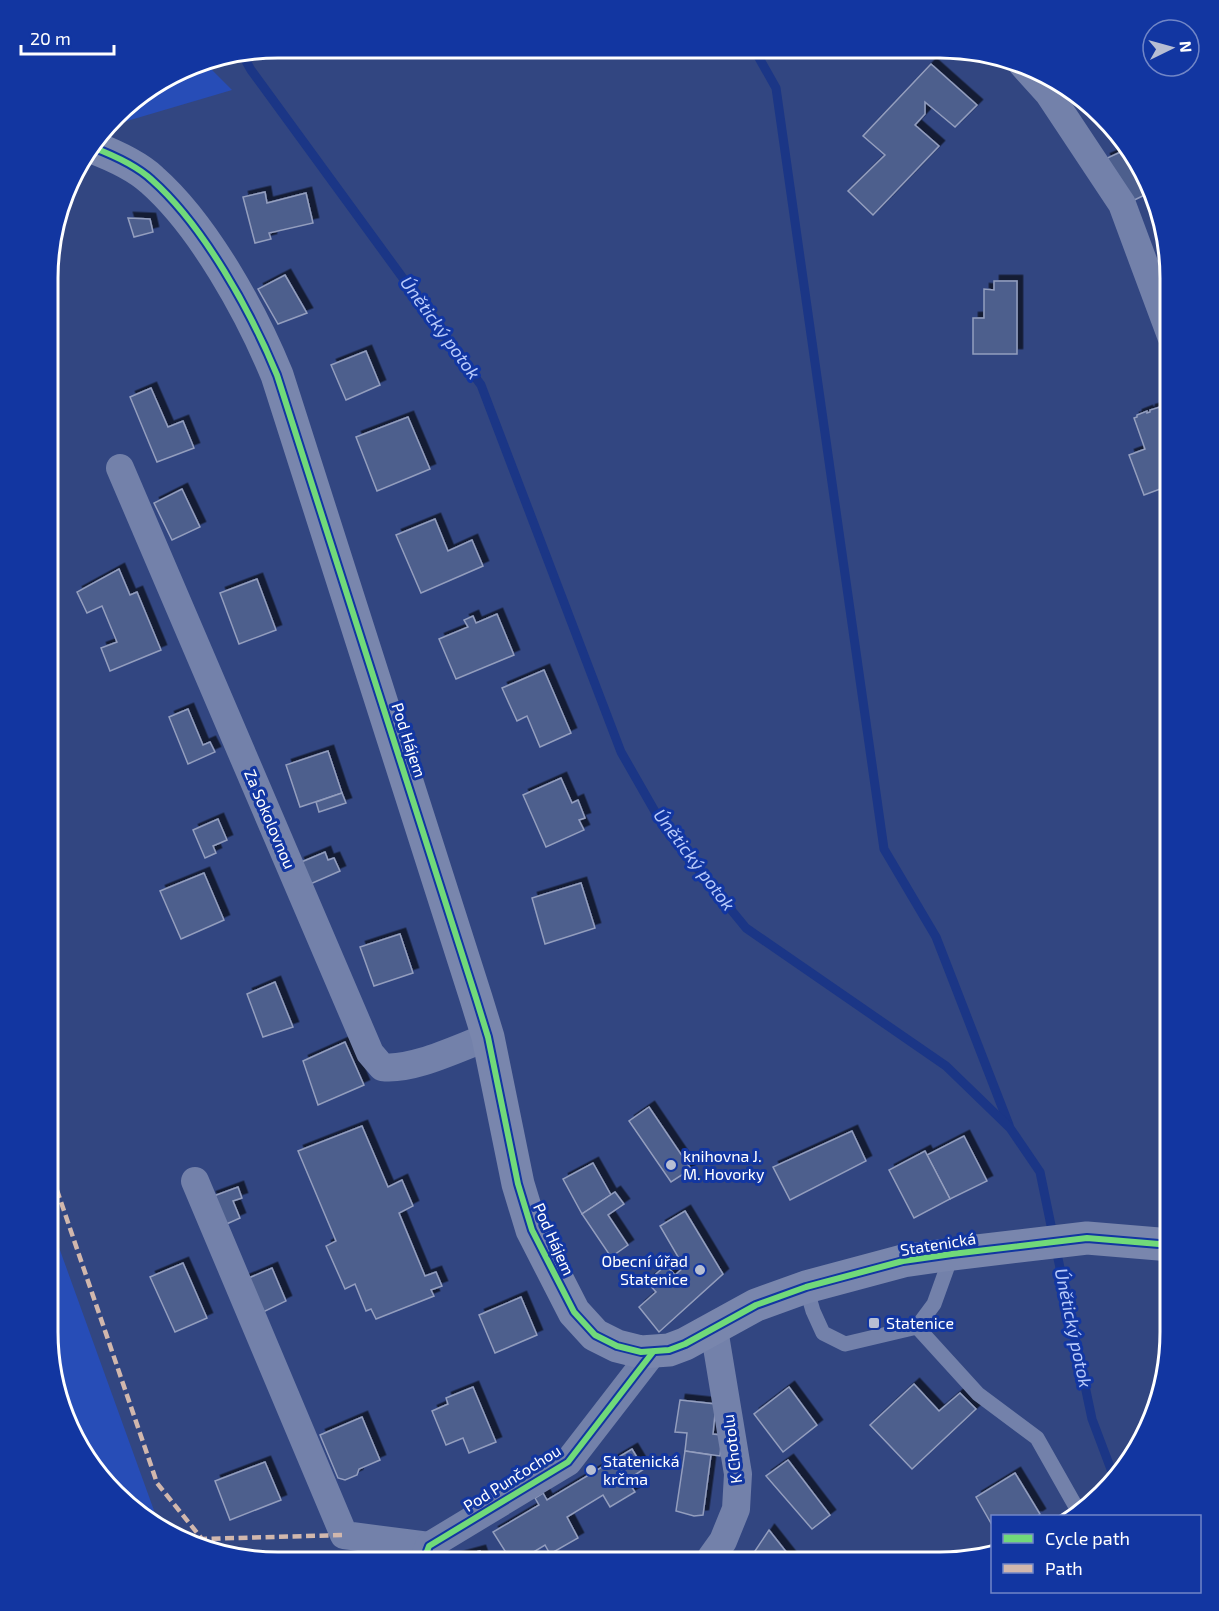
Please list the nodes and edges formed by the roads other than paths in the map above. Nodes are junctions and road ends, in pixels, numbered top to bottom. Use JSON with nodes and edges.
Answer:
{"nodes":[{"id":1,"x":1037,"y":81,"type":"edge"},
{"id":2,"x":100,"y":151,"type":"edge"},
{"id":3,"x":1160,"y":306,"type":"edge"},
{"id":4,"x":120,"y":468,"type":"dead end"},
{"id":5,"x":488,"y":1037,"type":"junction"},
{"id":6,"x":195,"y":1181,"type":"dead end"},
{"id":7,"x":1160,"y":1244,"type":"edge"},
{"id":8,"x":952,"y":1254,"type":"junction"},
{"id":9,"x":806,"y":1287,"type":"junction"},
{"id":10,"x":918,"y":1328,"type":"junction"},
{"id":11,"x":714,"y":1329,"type":"junction"},
{"id":12,"x":653,"y":1352,"type":"junction"},
{"id":13,"x":1075,"y":1506,"type":"edge"},
{"id":14,"x":417,"y":1552,"type":"edge"},
{"id":15,"x":429,"y":1552,"type":"edge"},
{"id":16,"x":715,"y":1552,"type":"edge"}],
"edges":[{"from":1,"to":3,"type":"street"},
{"from":2,"to":5,"type":"street","name":"Pod Hájem"},
{"from":4,"to":5,"type":"street","name":"Za Sokolovnou"},
{"from":5,"to":12,"type":"street","name":"Pod Hájem"},
{"from":6,"to":14,"type":"street","name":"Pod Punčochou"},
{"from":7,"to":8,"type":"street","name":"Statenická"},
{"from":8,"to":9,"type":"street","name":"Statenická"},
{"from":8,"to":10,"type":"lane"},
{"from":9,"to":10,"type":"lane"},
{"from":9,"to":11,"type":"street","name":"Statenická"},
{"from":10,"to":13,"type":"lane"},
{"from":11,"to":12,"type":"street","name":"Statenická"},
{"from":11,"to":16,"type":"street","name":"K Chotolu"},
{"from":12,"to":15,"type":"street","name":"Pod Punčochou"}]}
